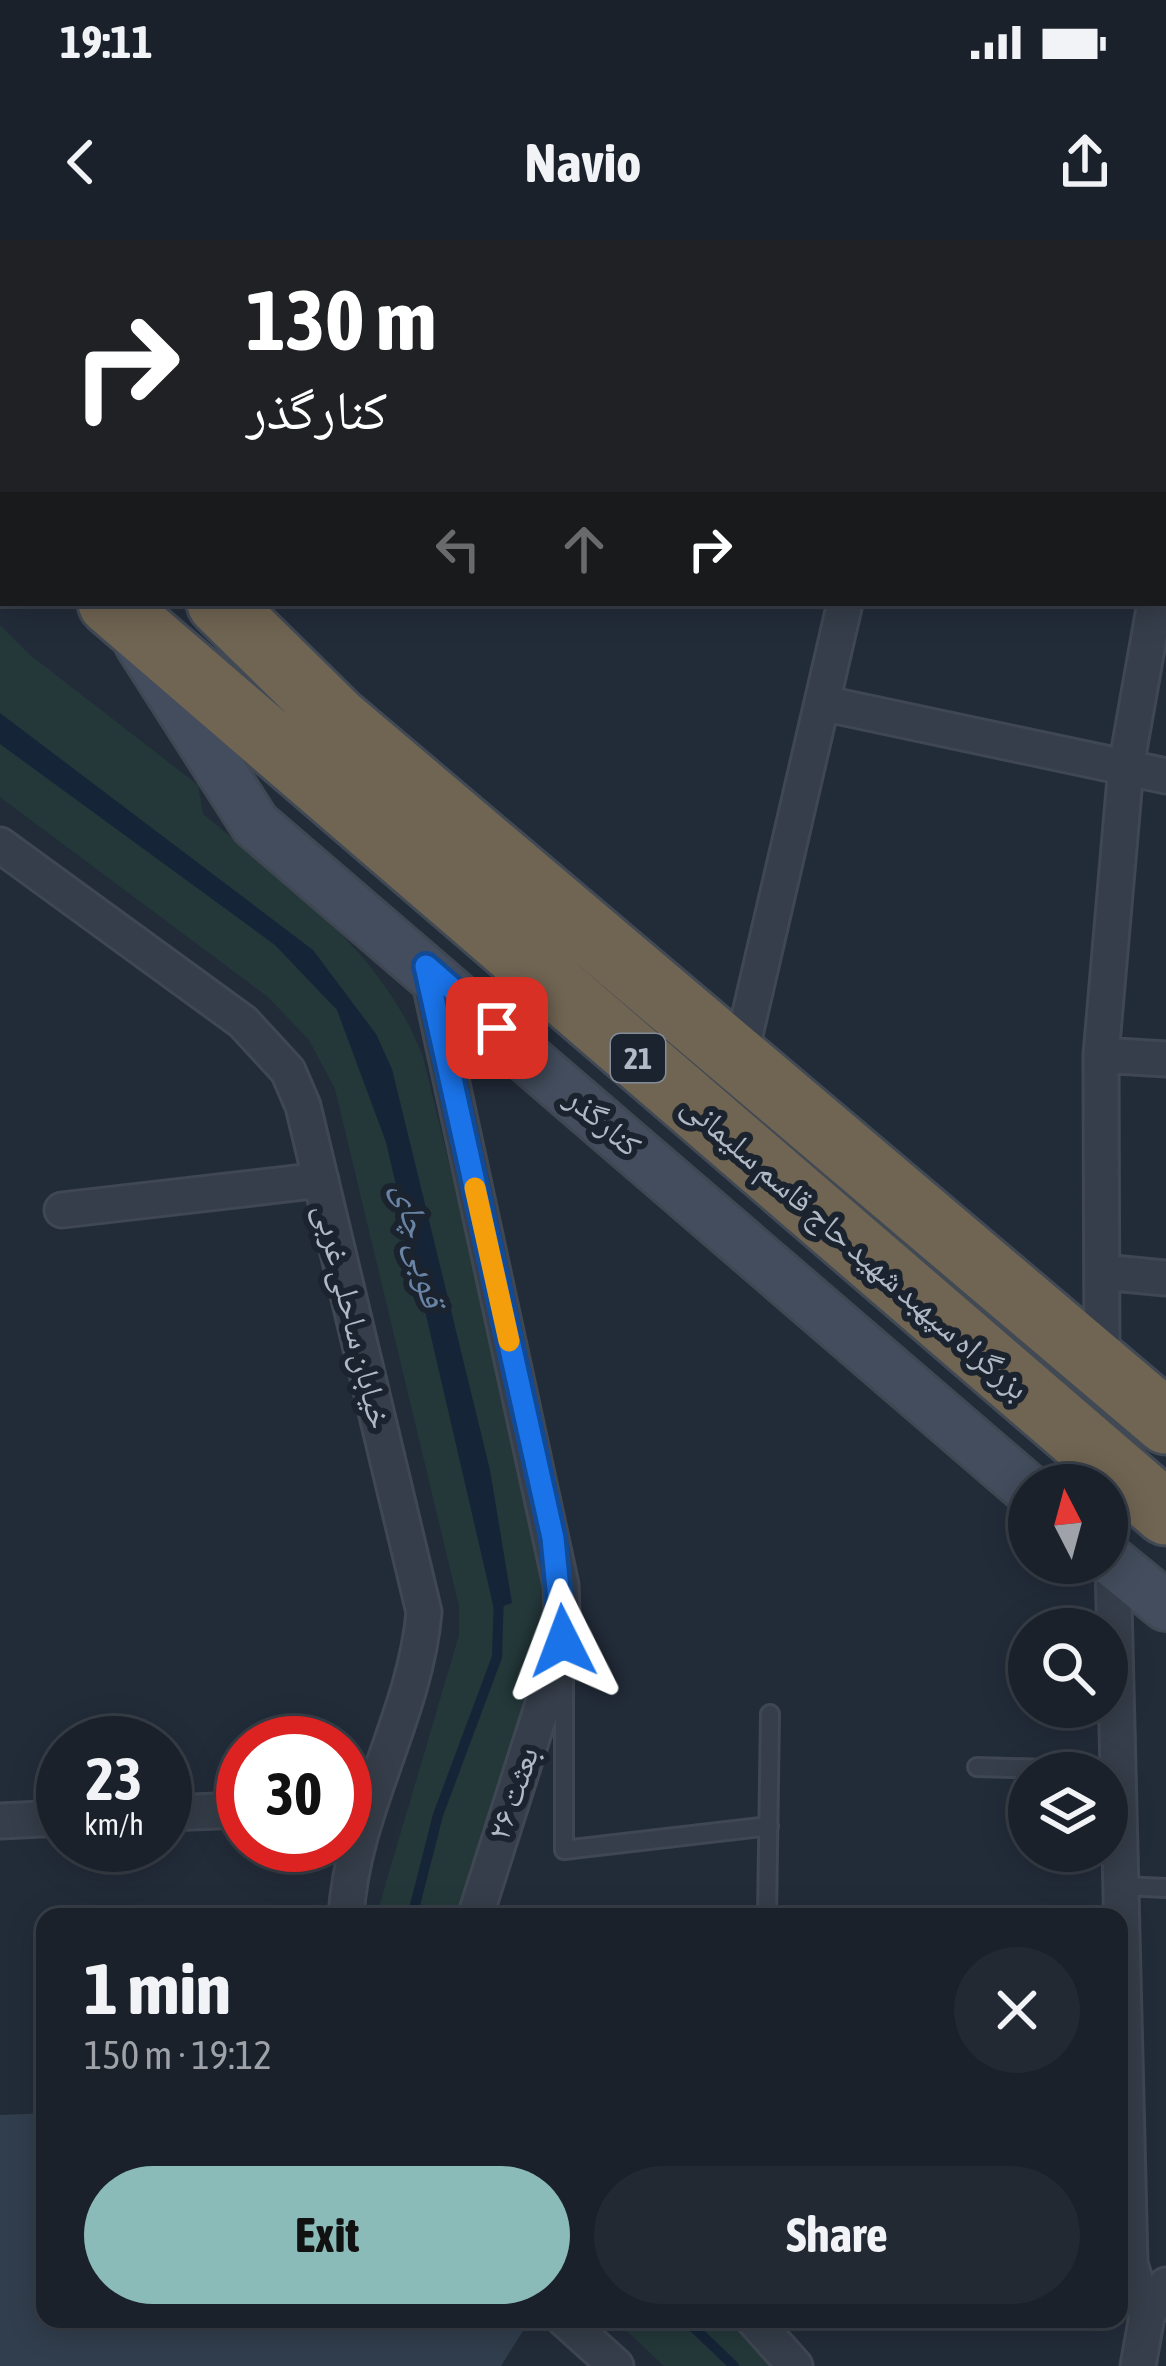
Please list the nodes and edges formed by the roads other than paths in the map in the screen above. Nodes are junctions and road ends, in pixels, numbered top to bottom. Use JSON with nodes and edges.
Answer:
{"nodes":[{"id":1,"x":222,"y":606,"type":"edge"},
{"id":2,"x":844,"y":606,"type":"edge"},
{"id":3,"x":1154,"y":606,"type":"edge"},
{"id":4,"x":116,"y":609,"type":"edge"},
{"id":5,"x":822,"y":703,"type":"junction"},
{"id":6,"x":1126,"y":767,"type":"junction"},
{"id":7,"x":1166,"y":776,"type":"edge"},
{"id":8,"x":0,"y":845,"type":"edge"},
{"id":9,"x":426,"y":966,"type":"junction"},
{"id":10,"x":1101,"y":1055,"type":"junction"},
{"id":11,"x":1166,"y":1059,"type":"edge"},
{"id":12,"x":739,"y":1061,"type":"junction"},
{"id":13,"x":321,"y":1180,"type":"junction"},
{"id":14,"x":62,"y":1210,"type":"dead end"},
{"id":15,"x":1102,"y":1272,"type":"junction"},
{"id":16,"x":1166,"y":1278,"type":"edge"},
{"id":17,"x":1102,"y":1368,"type":"junction"},
{"id":18,"x":1166,"y":1422,"type":"edge"},
{"id":19,"x":1008,"y":1472,"type":"edge"},
{"id":20,"x":1166,"y":1513,"type":"edge"},
{"id":21,"x":1128,"y":1575,"type":"edge"},
{"id":22,"x":1111,"y":1584,"type":"edge"},
{"id":23,"x":1166,"y":1606,"type":"edge"},
{"id":24,"x":563,"y":1641,"type":"junction"},
{"id":25,"x":770,"y":1714,"type":"dead end"},
{"id":26,"x":1117,"y":1752,"type":"edge"},
{"id":27,"x":977,"y":1767,"type":"dead end"},
{"id":28,"x":1008,"y":1768,"type":"edge"},
{"id":29,"x":36,"y":1819,"type":"edge"},
{"id":30,"x":0,"y":1820,"type":"edge"},
{"id":31,"x":769,"y":1826,"type":"junction"},
{"id":32,"x":1122,"y":1872,"type":"edge"},
{"id":33,"x":1122,"y":1886,"type":"junction"},
{"id":34,"x":1166,"y":1888,"type":"edge"},
{"id":35,"x":347,"y":1908,"type":"edge"},
{"id":36,"x":478,"y":1908,"type":"edge"},
{"id":37,"x":767,"y":1908,"type":"edge"},
{"id":38,"x":1122,"y":1908,"type":"edge"},
{"id":39,"x":1128,"y":2271,"type":"edge"},
{"id":40,"x":1166,"y":2285,"type":"edge"},
{"id":41,"x":1147,"y":2316,"type":"junction"},
{"id":42,"x":572,"y":2328,"type":"edge"},
{"id":43,"x":761,"y":2328,"type":"edge"},
{"id":44,"x":604,"y":2362,"type":"edge"},
{"id":45,"x":795,"y":2366,"type":"edge"},
{"id":46,"x":1138,"y":2366,"type":"edge"}],
"edges":[{"from":1,"to":12,"type":"highway","name":"بزرگراه سپهبد شهید حاج قاسم سلیمانی","number":"21"},
{"from":2,"to":5,"type":"street"},
{"from":3,"to":6,"type":"street"},
{"from":4,"to":9,"type":"street","name":"کنارگذر","number":"21"},
{"from":4,"to":20,"type":"highway","name":"بزرگراه سپهبد شهید حاج قاسم سلیمانی","number":"21"},
{"from":5,"to":6,"type":"street"},
{"from":5,"to":12,"type":"street"},
{"from":6,"to":7,"type":"street"},
{"from":6,"to":10,"type":"street"},
{"from":8,"to":13,"type":"street","name":"خیابان ساحلی غربی"},
{"from":9,"to":19,"type":"street","name":"کنارگذر","number":"21"},
{"from":9,"to":24,"type":"street","name":"بعثت ۲۶"},
{"from":10,"to":11,"type":"street"},
{"from":10,"to":15,"type":"street"},
{"from":12,"to":17,"type":"highway","name":"بزرگراه سپهبد شهید حاج قاسم سلیمانی","number":"21"},
{"from":13,"to":14,"type":"street"},
{"from":13,"to":35,"type":"street","name":"خیابان ساحلی غربی"},
{"from":15,"to":16,"type":"street"},
{"from":15,"to":17,"type":"street"},
{"from":17,"to":18,"type":"highway","name":"بزرگراه سپهبد شهید حاج قاسم سلیمانی","number":"21"},
{"from":21,"to":23,"type":"street"},
{"from":22,"to":26,"type":"street"},
{"from":24,"to":31,"type":"lane"},
{"from":24,"to":36,"type":"street","name":"بعثت ۲۶"},
{"from":25,"to":31,"type":"lane"},
{"from":27,"to":28,"type":"lane"},
{"from":29,"to":30,"type":"street"},
{"from":31,"to":37,"type":"lane"},
{"from":32,"to":33,"type":"street"},
{"from":33,"to":34,"type":"lane"},
{"from":33,"to":38,"type":"street"},
{"from":39,"to":41,"type":"street"},
{"from":40,"to":41,"type":"street"},
{"from":41,"to":46,"type":"street"},
{"from":42,"to":44,"type":"street"},
{"from":43,"to":45,"type":"street"}]}
